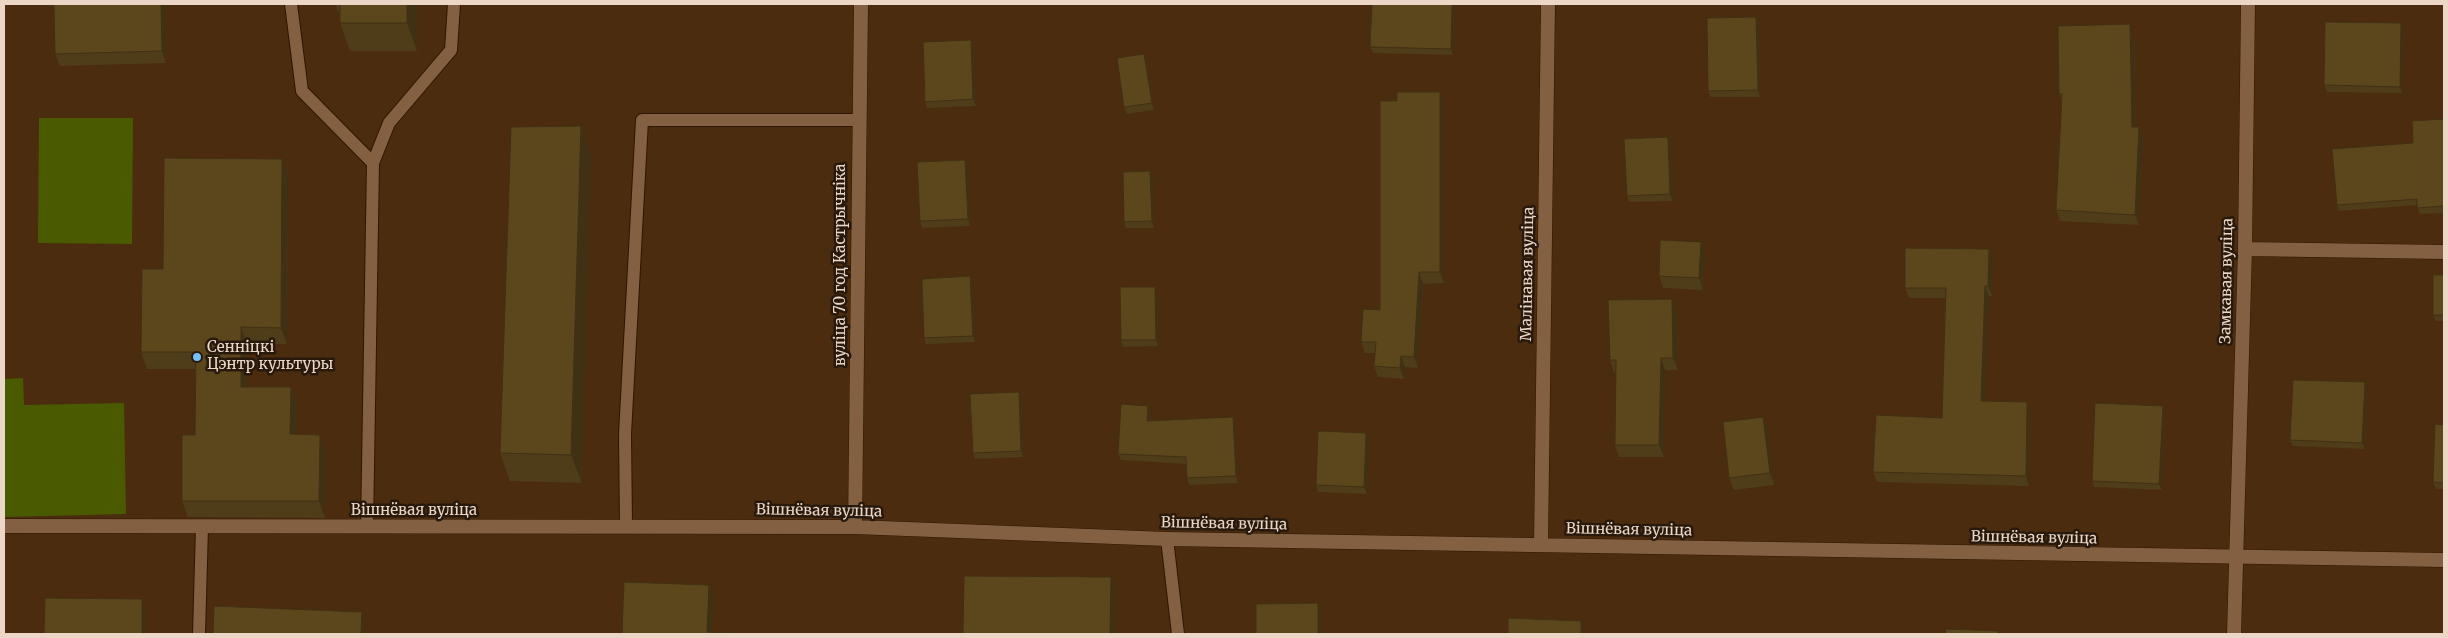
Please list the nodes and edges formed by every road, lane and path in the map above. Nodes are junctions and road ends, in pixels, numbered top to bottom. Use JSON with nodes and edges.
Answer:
{"nodes":[{"id":1,"x":291,"y":4,"type":"edge"},
{"id":2,"x":454,"y":4,"type":"edge"},
{"id":3,"x":861,"y":4,"type":"edge"},
{"id":4,"x":1548,"y":4,"type":"edge"},
{"id":5,"x":2248,"y":4,"type":"edge"},
{"id":6,"x":859,"y":120,"type":"junction"},
{"id":7,"x":373,"y":163,"type":"junction"},
{"id":8,"x":2245,"y":249,"type":"junction"},
{"id":9,"x":2444,"y":252,"type":"edge"},
{"id":10,"x":4,"y":526,"type":"edge"},
{"id":11,"x":202,"y":527,"type":"junction"},
{"id":12,"x":367,"y":527,"type":"junction"},
{"id":13,"x":626,"y":527,"type":"junction"},
{"id":14,"x":855,"y":527,"type":"junction"},
{"id":15,"x":1167,"y":540,"type":"junction"},
{"id":16,"x":1541,"y":544,"type":"junction"},
{"id":17,"x":2235,"y":558,"type":"junction"},
{"id":18,"x":2444,"y":560,"type":"edge"},
{"id":19,"x":199,"y":634,"type":"edge"},
{"id":20,"x":1178,"y":634,"type":"edge"},
{"id":21,"x":2234,"y":634,"type":"edge"}],
"edges":[{"from":1,"to":7,"type":"lane"},
{"from":2,"to":7,"type":"lane"},
{"from":3,"to":6,"type":"street","name":"вуліца 70 год Кастрычніка"},
{"from":4,"to":16,"type":"street","name":"Малінавая вуліца"},
{"from":5,"to":8,"type":"street","name":"Замкавая вуліца"},
{"from":6,"to":13,"type":"lane"},
{"from":6,"to":14,"type":"street","name":"вуліца 70 год Кастрычніка"},
{"from":7,"to":12,"type":"lane"},
{"from":8,"to":9,"type":"street"},
{"from":8,"to":17,"type":"street","name":"Замкавая вуліца"},
{"from":10,"to":11,"type":"street","name":"Вішнёвая вуліца"},
{"from":11,"to":12,"type":"street","name":"Вішнёвая вуліца"},
{"from":11,"to":19,"type":"lane"},
{"from":12,"to":13,"type":"street","name":"Вішнёвая вуліца"},
{"from":13,"to":14,"type":"street","name":"Вішнёвая вуліца"},
{"from":14,"to":15,"type":"street","name":"Вішнёвая вуліца"},
{"from":15,"to":16,"type":"street","name":"Вішнёвая вуліца"},
{"from":15,"to":20,"type":"lane"},
{"from":16,"to":17,"type":"street","name":"Вішнёвая вуліца"},
{"from":17,"to":18,"type":"street","name":"Вішнёвая вуліца"},
{"from":17,"to":21,"type":"street","name":"Замкавая вуліца"}]}
